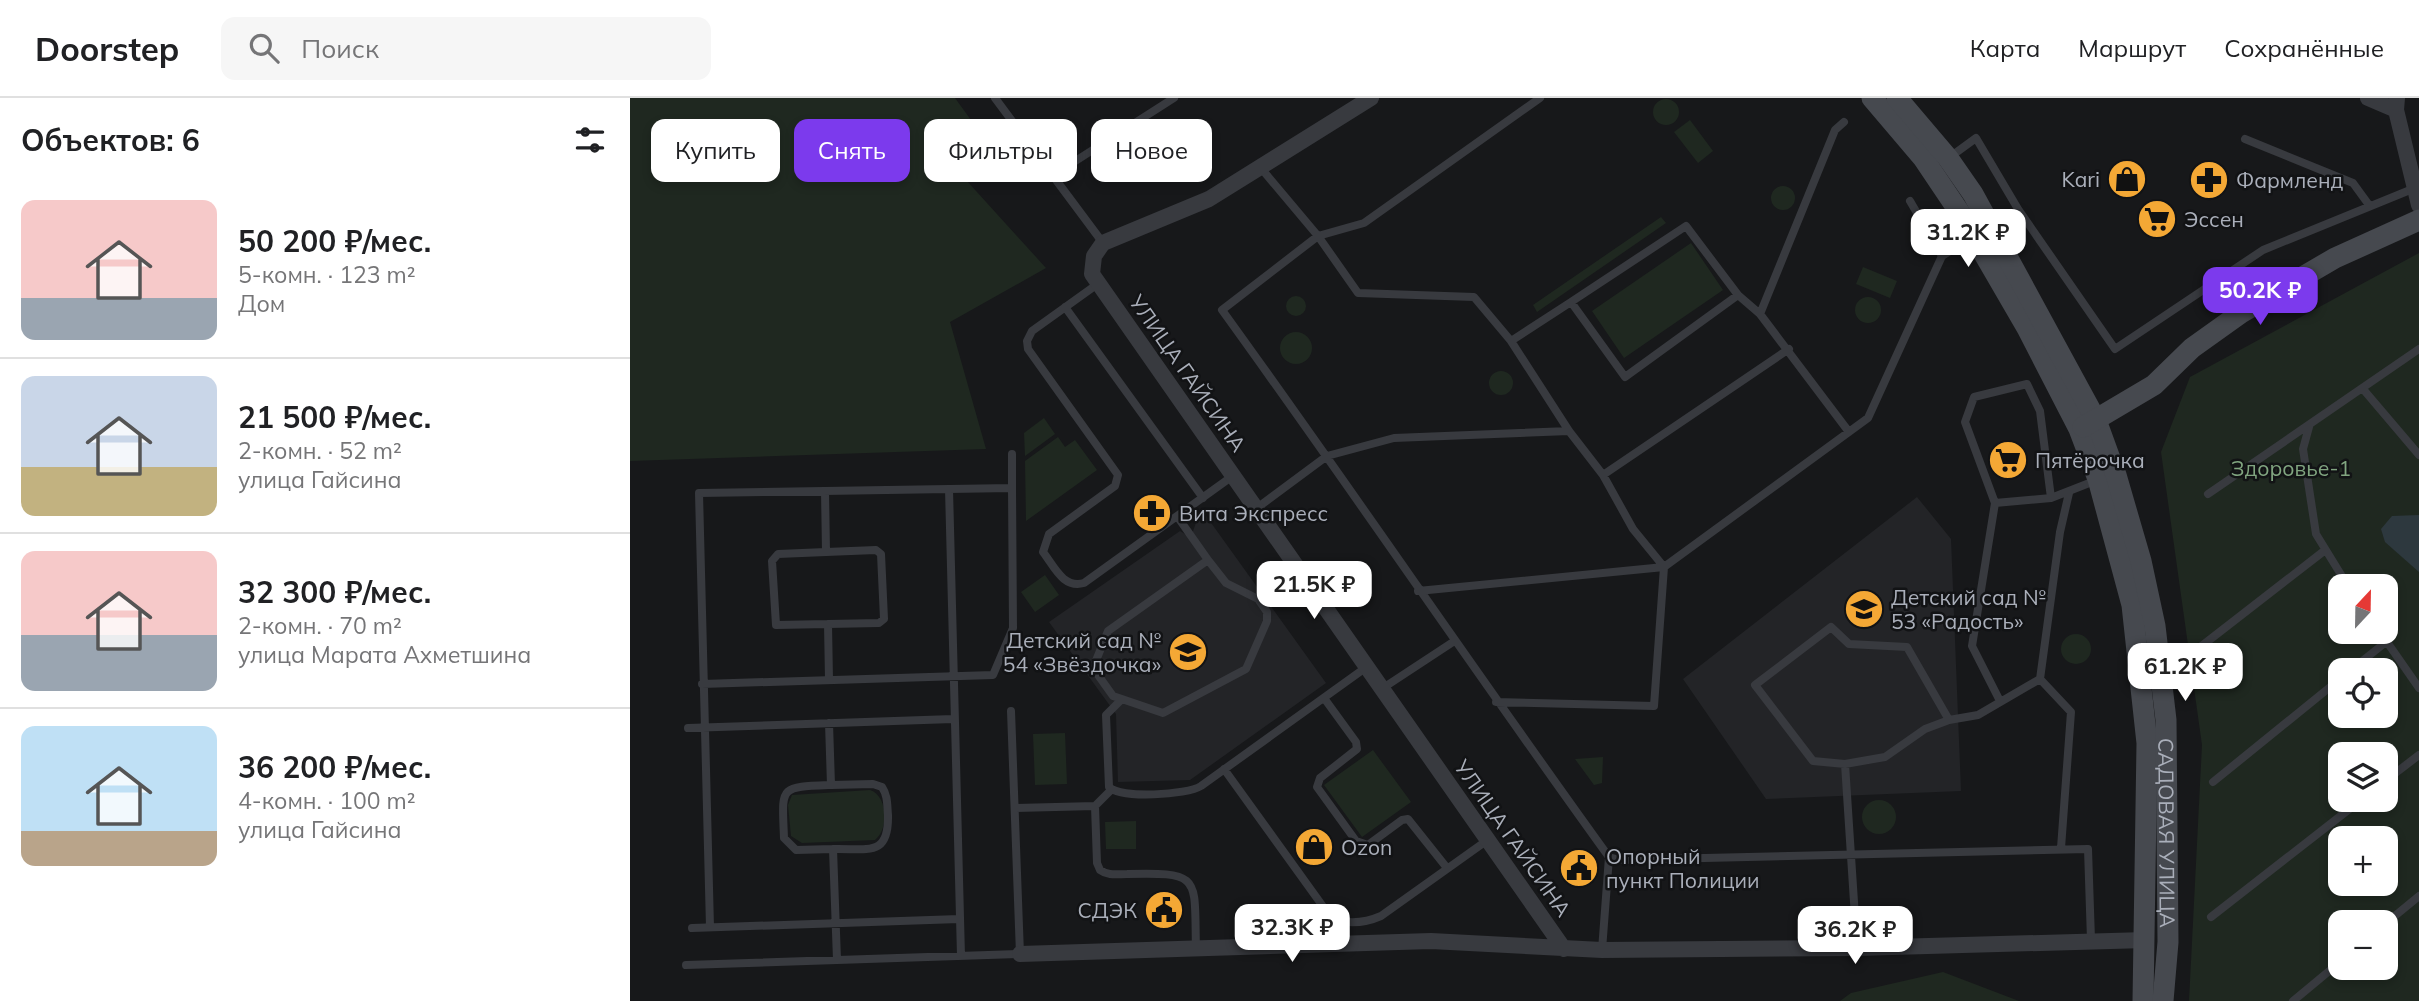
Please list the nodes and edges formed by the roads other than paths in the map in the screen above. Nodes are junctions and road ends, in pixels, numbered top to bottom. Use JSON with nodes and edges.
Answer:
{"nodes":[{"id":1,"x":995,"y":98,"type":"edge"},
{"id":2,"x":1174,"y":98,"type":"edge"},
{"id":3,"x":1371,"y":98,"type":"edge"},
{"id":4,"x":1540,"y":98,"type":"edge"},
{"id":5,"x":1872,"y":98,"type":"edge"},
{"id":6,"x":1897,"y":98,"type":"edge"},
{"id":7,"x":2368,"y":98,"type":"edge"},
{"id":8,"x":2396,"y":104,"type":"edge"},
{"id":9,"x":1010,"y":119,"type":"edge"},
{"id":10,"x":1844,"y":122,"type":"dead end"},
{"id":11,"x":2245,"y":139,"type":"dead end"},
{"id":12,"x":2413,"y":151,"type":"edge"},
{"id":13,"x":1948,"y":158,"type":"junction"},
{"id":14,"x":1077,"y":160,"type":"edge"},
{"id":15,"x":1260,"y":167,"type":"junction"},
{"id":16,"x":1057,"y":182,"type":"edge"},
{"id":17,"x":2415,"y":188,"type":"junction"},
{"id":18,"x":1910,"y":201,"type":"dead end"},
{"id":19,"x":2369,"y":205,"type":"junction"},
{"id":20,"x":2419,"y":205,"type":"edge"},
{"id":21,"x":2419,"y":220,"type":"edge"},
{"id":22,"x":1318,"y":236,"type":"junction"},
{"id":23,"x":1973,"y":237,"type":"junction"},
{"id":24,"x":1103,"y":243,"type":"junction"},
{"id":25,"x":1942,"y":256,"type":"junction"},
{"id":26,"x":1095,"y":278,"type":"junction"},
{"id":27,"x":1738,"y":295,"type":"junction"},
{"id":28,"x":1571,"y":302,"type":"junction"},
{"id":29,"x":1065,"y":307,"type":"junction"},
{"id":30,"x":1760,"y":314,"type":"junction"},
{"id":31,"x":1511,"y":341,"type":"junction"},
{"id":32,"x":1789,"y":349,"type":"junction"},
{"id":33,"x":2419,"y":349,"type":"edge"},
{"id":34,"x":2363,"y":389,"type":"junction"},
{"id":35,"x":2087,"y":424,"type":"junction"},
{"id":36,"x":2309,"y":428,"type":"junction"},
{"id":37,"x":1569,"y":432,"type":"junction"},
{"id":38,"x":1849,"y":432,"type":"junction"},
{"id":39,"x":1012,"y":454,"type":"dead end"},
{"id":40,"x":2419,"y":455,"type":"edge"},
{"id":41,"x":1327,"y":456,"type":"junction"},
{"id":42,"x":1234,"y":475,"type":"junction"},
{"id":43,"x":1603,"y":475,"type":"junction"},
{"id":44,"x":2098,"y":479,"type":"junction"},
{"id":45,"x":1012,"y":488,"type":"junction"},
{"id":46,"x":948,"y":489,"type":"junction"},
{"id":47,"x":825,"y":491,"type":"junction"},
{"id":48,"x":2069,"y":493,"type":"junction"},
{"id":49,"x":2208,"y":494,"type":"dead end"},
{"id":50,"x":1203,"y":498,"type":"junction"},
{"id":51,"x":2051,"y":498,"type":"junction"},
{"id":52,"x":1995,"y":503,"type":"junction"},
{"id":53,"x":1257,"y":508,"type":"junction"},
{"id":54,"x":1177,"y":516,"type":"junction"},
{"id":55,"x":2324,"y":551,"type":"junction"},
{"id":56,"x":826,"y":552,"type":"junction"},
{"id":57,"x":1208,"y":560,"type":"junction"},
{"id":58,"x":1664,"y":567,"type":"junction"},
{"id":59,"x":2340,"y":574,"type":"edge"},
{"id":60,"x":1418,"y":591,"type":"junction"},
{"id":61,"x":828,"y":625,"type":"junction"},
{"id":62,"x":1453,"y":642,"type":"junction"},
{"id":63,"x":2384,"y":644,"type":"edge"},
{"id":64,"x":2387,"y":644,"type":"edge"},
{"id":65,"x":2199,"y":648,"type":"dead end"},
{"id":66,"x":2366,"y":658,"type":"edge"},
{"id":67,"x":1368,"y":666,"type":"junction"},
{"id":68,"x":952,"y":676,"type":"junction"},
{"id":69,"x":2040,"y":679,"type":"junction"},
{"id":70,"x":830,"y":680,"type":"junction"},
{"id":71,"x":702,"y":684,"type":"junction"},
{"id":72,"x":1383,"y":688,"type":"junction"},
{"id":73,"x":2419,"y":688,"type":"edge"},
{"id":74,"x":2328,"y":689,"type":"edge"},
{"id":75,"x":1324,"y":698,"type":"junction"},
{"id":76,"x":1121,"y":700,"type":"junction"},
{"id":77,"x":2000,"y":701,"type":"junction"},
{"id":78,"x":1496,"y":702,"type":"junction"},
{"id":79,"x":1012,"y":711,"type":"dead end"},
{"id":80,"x":953,"y":719,"type":"junction"},
{"id":81,"x":1950,"y":720,"type":"junction"},
{"id":82,"x":829,"y":723,"type":"junction"},
{"id":83,"x":703,"y":727,"type":"junction"},
{"id":84,"x":688,"y":728,"type":"dead end"},
{"id":85,"x":2419,"y":755,"type":"edge"},
{"id":86,"x":1845,"y":764,"type":"junction"},
{"id":87,"x":1224,"y":769,"type":"junction"},
{"id":88,"x":2398,"y":771,"type":"edge"},
{"id":89,"x":2213,"y":782,"type":"dead end"},
{"id":90,"x":831,"y":785,"type":"junction"},
{"id":91,"x":1111,"y":790,"type":"junction"},
{"id":92,"x":1095,"y":806,"type":"junction"},
{"id":93,"x":1015,"y":808,"type":"junction"},
{"id":94,"x":2346,"y":812,"type":"edge"},
{"id":95,"x":1489,"y":839,"type":"junction"},
{"id":96,"x":2061,"y":848,"type":"junction"},
{"id":97,"x":833,"y":849,"type":"junction"},
{"id":98,"x":1851,"y":853,"type":"junction"},
{"id":99,"x":1609,"y":857,"type":"junction"},
{"id":100,"x":1447,"y":869,"type":"junction"},
{"id":101,"x":2419,"y":896,"type":"edge"},
{"id":102,"x":2398,"y":913,"type":"edge"},
{"id":103,"x":2211,"y":917,"type":"dead end"},
{"id":104,"x":960,"y":919,"type":"junction"},
{"id":105,"x":836,"y":923,"type":"junction"},
{"id":106,"x":710,"y":927,"type":"junction"},
{"id":107,"x":692,"y":928,"type":"dead end"},
{"id":108,"x":2091,"y":940,"type":"junction"},
{"id":109,"x":2146,"y":940,"type":"junction"},
{"id":110,"x":1196,"y":948,"type":"junction"},
{"id":111,"x":1857,"y":948,"type":"junction"},
{"id":112,"x":1564,"y":949,"type":"junction"},
{"id":113,"x":1602,"y":950,"type":"junction"},
{"id":114,"x":1020,"y":954,"type":"junction"},
{"id":115,"x":961,"y":956,"type":"junction"},
{"id":116,"x":837,"y":960,"type":"junction"},
{"id":117,"x":686,"y":965,"type":"dead end"},
{"id":118,"x":2328,"y":972,"type":"edge"},
{"id":119,"x":2143,"y":1001,"type":"edge"},
{"id":120,"x":2163,"y":1001,"type":"edge"},
{"id":121,"x":2292,"y":1001,"type":"edge"}],
"edges":[{"from":1,"to":9,"type":"lane"},
{"from":2,"to":14,"type":"lane"},
{"from":3,"to":15,"type":"street"},
{"from":4,"to":22,"type":"lane"},
{"from":5,"to":23,"type":"street"},
{"from":6,"to":13,"type":"street"},
{"from":7,"to":8,"type":"street"},
{"from":8,"to":12,"type":"street"},
{"from":10,"to":30,"type":"lane"},
{"from":11,"to":19,"type":"lane"},
{"from":12,"to":17,"type":"street"},
{"from":13,"to":19,"type":"lane"},
{"from":13,"to":35,"type":"street"},
{"from":15,"to":22,"type":"lane"},
{"from":15,"to":24,"type":"street"},
{"from":16,"to":24,"type":"lane"},
{"from":17,"to":19,"type":"lane"},
{"from":17,"to":20,"type":"street"},
{"from":18,"to":25,"type":"lane"},
{"from":21,"to":35,"type":"street"},
{"from":22,"to":31,"type":"lane"},
{"from":22,"to":41,"type":"lane"},
{"from":23,"to":25,"type":"lane"},
{"from":23,"to":35,"type":"street"},
{"from":24,"to":26,"type":"street"},
{"from":25,"to":38,"type":"lane"},
{"from":26,"to":29,"type":"lane"},
{"from":26,"to":42,"type":"street","name":"УЛИЦА ГАЙСИНА"},
{"from":27,"to":28,"type":"lane"},
{"from":27,"to":28,"type":"lane"},
{"from":27,"to":30,"type":"lane"},
{"from":28,"to":31,"type":"lane"},
{"from":29,"to":50,"type":"lane"},
{"from":29,"to":54,"type":"lane"},
{"from":30,"to":32,"type":"lane"},
{"from":31,"to":37,"type":"lane"},
{"from":32,"to":38,"type":"lane"},
{"from":32,"to":43,"type":"lane"},
{"from":33,"to":34,"type":"lane"},
{"from":34,"to":36,"type":"lane"},
{"from":34,"to":40,"type":"lane"},
{"from":35,"to":44,"type":"street","name":"САДОВАЯ УЛИЦА"},
{"from":35,"to":120,"type":"street","name":"САДОВАЯ УЛИЦА"},
{"from":36,"to":49,"type":"lane"},
{"from":36,"to":55,"type":"lane"},
{"from":37,"to":41,"type":"lane"},
{"from":37,"to":43,"type":"lane"},
{"from":38,"to":58,"type":"lane"},
{"from":39,"to":45,"type":"lane"},
{"from":41,"to":53,"type":"lane"},
{"from":41,"to":60,"type":"lane"},
{"from":42,"to":50,"type":"lane"},
{"from":42,"to":53,"type":"street","name":"УЛИЦА ГАЙСИНА"},
{"from":43,"to":58,"type":"lane"},
{"from":44,"to":48,"type":"lane"},
{"from":44,"to":109,"type":"street","name":"САДОВАЯ УЛИЦА"},
{"from":45,"to":46,"type":"lane"},
{"from":45,"to":68,"type":"lane"},
{"from":46,"to":47,"type":"lane"},
{"from":46,"to":68,"type":"lane"},
{"from":47,"to":56,"type":"lane"},
{"from":47,"to":71,"type":"lane"},
{"from":48,"to":51,"type":"lane"},
{"from":48,"to":69,"type":"lane"},
{"from":50,"to":54,"type":"lane"},
{"from":51,"to":52,"type":"lane"},
{"from":51,"to":52,"type":"lane"},
{"from":52,"to":77,"type":"lane"},
{"from":53,"to":67,"type":"street","name":"УЛИЦА ГАЙСИНА"},
{"from":54,"to":57,"type":"lane"},
{"from":55,"to":59,"type":"lane"},
{"from":55,"to":65,"type":"lane"},
{"from":56,"to":61,"type":"lane"},
{"from":56,"to":61,"type":"lane"},
{"from":57,"to":76,"type":"lane"},
{"from":57,"to":76,"type":"lane"},
{"from":58,"to":60,"type":"lane"},
{"from":58,"to":78,"type":"lane"},
{"from":60,"to":62,"type":"lane"},
{"from":61,"to":70,"type":"lane"},
{"from":62,"to":72,"type":"lane"},
{"from":62,"to":78,"type":"lane"},
{"from":63,"to":66,"type":"lane"},
{"from":64,"to":73,"type":"lane"},
{"from":67,"to":72,"type":"street","name":"УЛИЦА ГАЙСИНА"},
{"from":67,"to":75,"type":"lane"},
{"from":68,"to":70,"type":"lane"},
{"from":68,"to":80,"type":"lane"},
{"from":69,"to":77,"type":"lane"},
{"from":69,"to":96,"type":"lane"},
{"from":70,"to":71,"type":"lane"},
{"from":71,"to":83,"type":"lane"},
{"from":72,"to":95,"type":"street","name":"УЛИЦА ГАЙСИНА"},
{"from":74,"to":89,"type":"lane"},
{"from":75,"to":87,"type":"lane"},
{"from":75,"to":100,"type":"lane"},
{"from":76,"to":91,"type":"lane"},
{"from":77,"to":81,"type":"lane"},
{"from":78,"to":99,"type":"lane"},
{"from":79,"to":93,"type":"lane"},
{"from":80,"to":82,"type":"lane"},
{"from":80,"to":104,"type":"lane"},
{"from":81,"to":86,"type":"lane"},
{"from":81,"to":86,"type":"lane"},
{"from":82,"to":83,"type":"lane"},
{"from":82,"to":90,"type":"lane"},
{"from":83,"to":84,"type":"lane"},
{"from":83,"to":106,"type":"lane"},
{"from":85,"to":88,"type":"lane"},
{"from":86,"to":98,"type":"lane"},
{"from":87,"to":91,"type":"lane"},
{"from":87,"to":100,"type":"lane"},
{"from":90,"to":97,"type":"lane"},
{"from":90,"to":97,"type":"lane"},
{"from":91,"to":92,"type":"lane"},
{"from":92,"to":93,"type":"lane"},
{"from":92,"to":110,"type":"lane"},
{"from":93,"to":114,"type":"lane"},
{"from":94,"to":103,"type":"lane"},
{"from":95,"to":100,"type":"lane"},
{"from":95,"to":112,"type":"street","name":"УЛИЦА ГАЙСИНА"},
{"from":96,"to":98,"type":"lane"},
{"from":96,"to":108,"type":"lane"},
{"from":97,"to":105,"type":"lane"},
{"from":98,"to":99,"type":"lane"},
{"from":98,"to":111,"type":"lane"},
{"from":99,"to":113,"type":"lane"},
{"from":101,"to":102,"type":"lane"},
{"from":104,"to":105,"type":"lane"},
{"from":104,"to":115,"type":"lane"},
{"from":105,"to":106,"type":"lane"},
{"from":105,"to":116,"type":"lane"},
{"from":106,"to":107,"type":"lane"},
{"from":108,"to":109,"type":"street","name":"УЛИЦА ГАЙСИНА"},
{"from":108,"to":111,"type":"street","name":"УЛИЦА ГАЙСИНА"},
{"from":109,"to":119,"type":"street","name":"САДОВАЯ УЛИЦА"},
{"from":110,"to":112,"type":"street"},
{"from":110,"to":114,"type":"street"},
{"from":111,"to":113,"type":"street","name":"УЛИЦА ГАЙСИНА"},
{"from":112,"to":113,"type":"street","name":"УЛИЦА ГАЙСИНА"},
{"from":114,"to":115,"type":"lane"},
{"from":115,"to":116,"type":"lane"},
{"from":116,"to":117,"type":"lane"},
{"from":118,"to":121,"type":"lane"}]}
